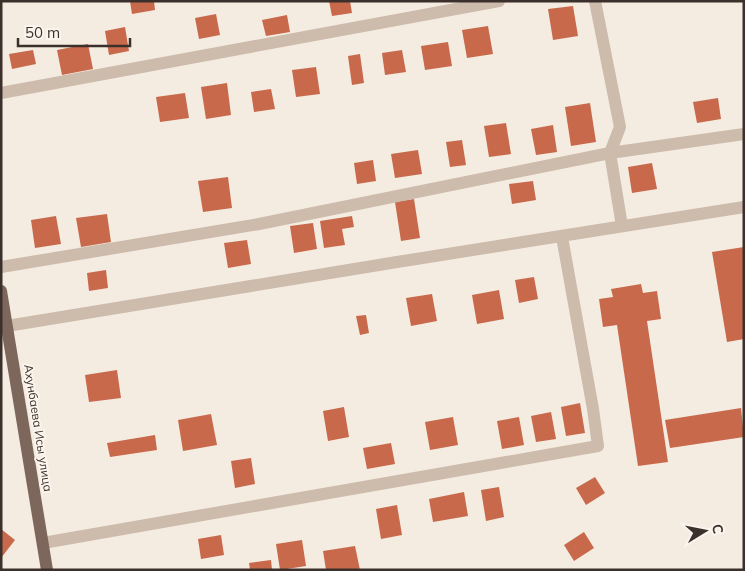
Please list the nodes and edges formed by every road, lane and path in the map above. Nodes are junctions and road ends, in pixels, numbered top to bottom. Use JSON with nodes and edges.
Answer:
{"nodes":[{"id":1,"x":499,"y":1,"type":"edge"},
{"id":2,"x":594,"y":1,"type":"edge"},
{"id":3,"x":1,"y":93,"type":"edge"},
{"id":4,"x":744,"y":134,"type":"edge"},
{"id":5,"x":610,"y":153,"type":"junction"},
{"id":6,"x":744,"y":207,"type":"edge"},
{"id":7,"x":622,"y":226,"type":"junction"},
{"id":8,"x":562,"y":237,"type":"junction"},
{"id":9,"x":1,"y":267,"type":"edge"},
{"id":10,"x":1,"y":291,"type":"edge"},
{"id":11,"x":7,"y":326,"type":"junction"},
{"id":12,"x":43,"y":543,"type":"junction"},
{"id":13,"x":47,"y":570,"type":"edge"}],
"edges":[{"from":1,"to":3,"type":"street"},
{"from":2,"to":5,"type":"street"},
{"from":4,"to":5,"type":"street"},
{"from":5,"to":7,"type":"street"},
{"from":5,"to":9,"type":"street"},
{"from":6,"to":7,"type":"street"},
{"from":7,"to":8,"type":"street"},
{"from":8,"to":11,"type":"street"},
{"from":8,"to":12,"type":"street"},
{"from":10,"to":11,"type":"main road","name":"Ахунбаева Исы улица"},
{"from":11,"to":12,"type":"main road","name":"Ахунбаева Исы улица"},
{"from":12,"to":13,"type":"main road","name":"Ахунбаева Исы улица"}]}
